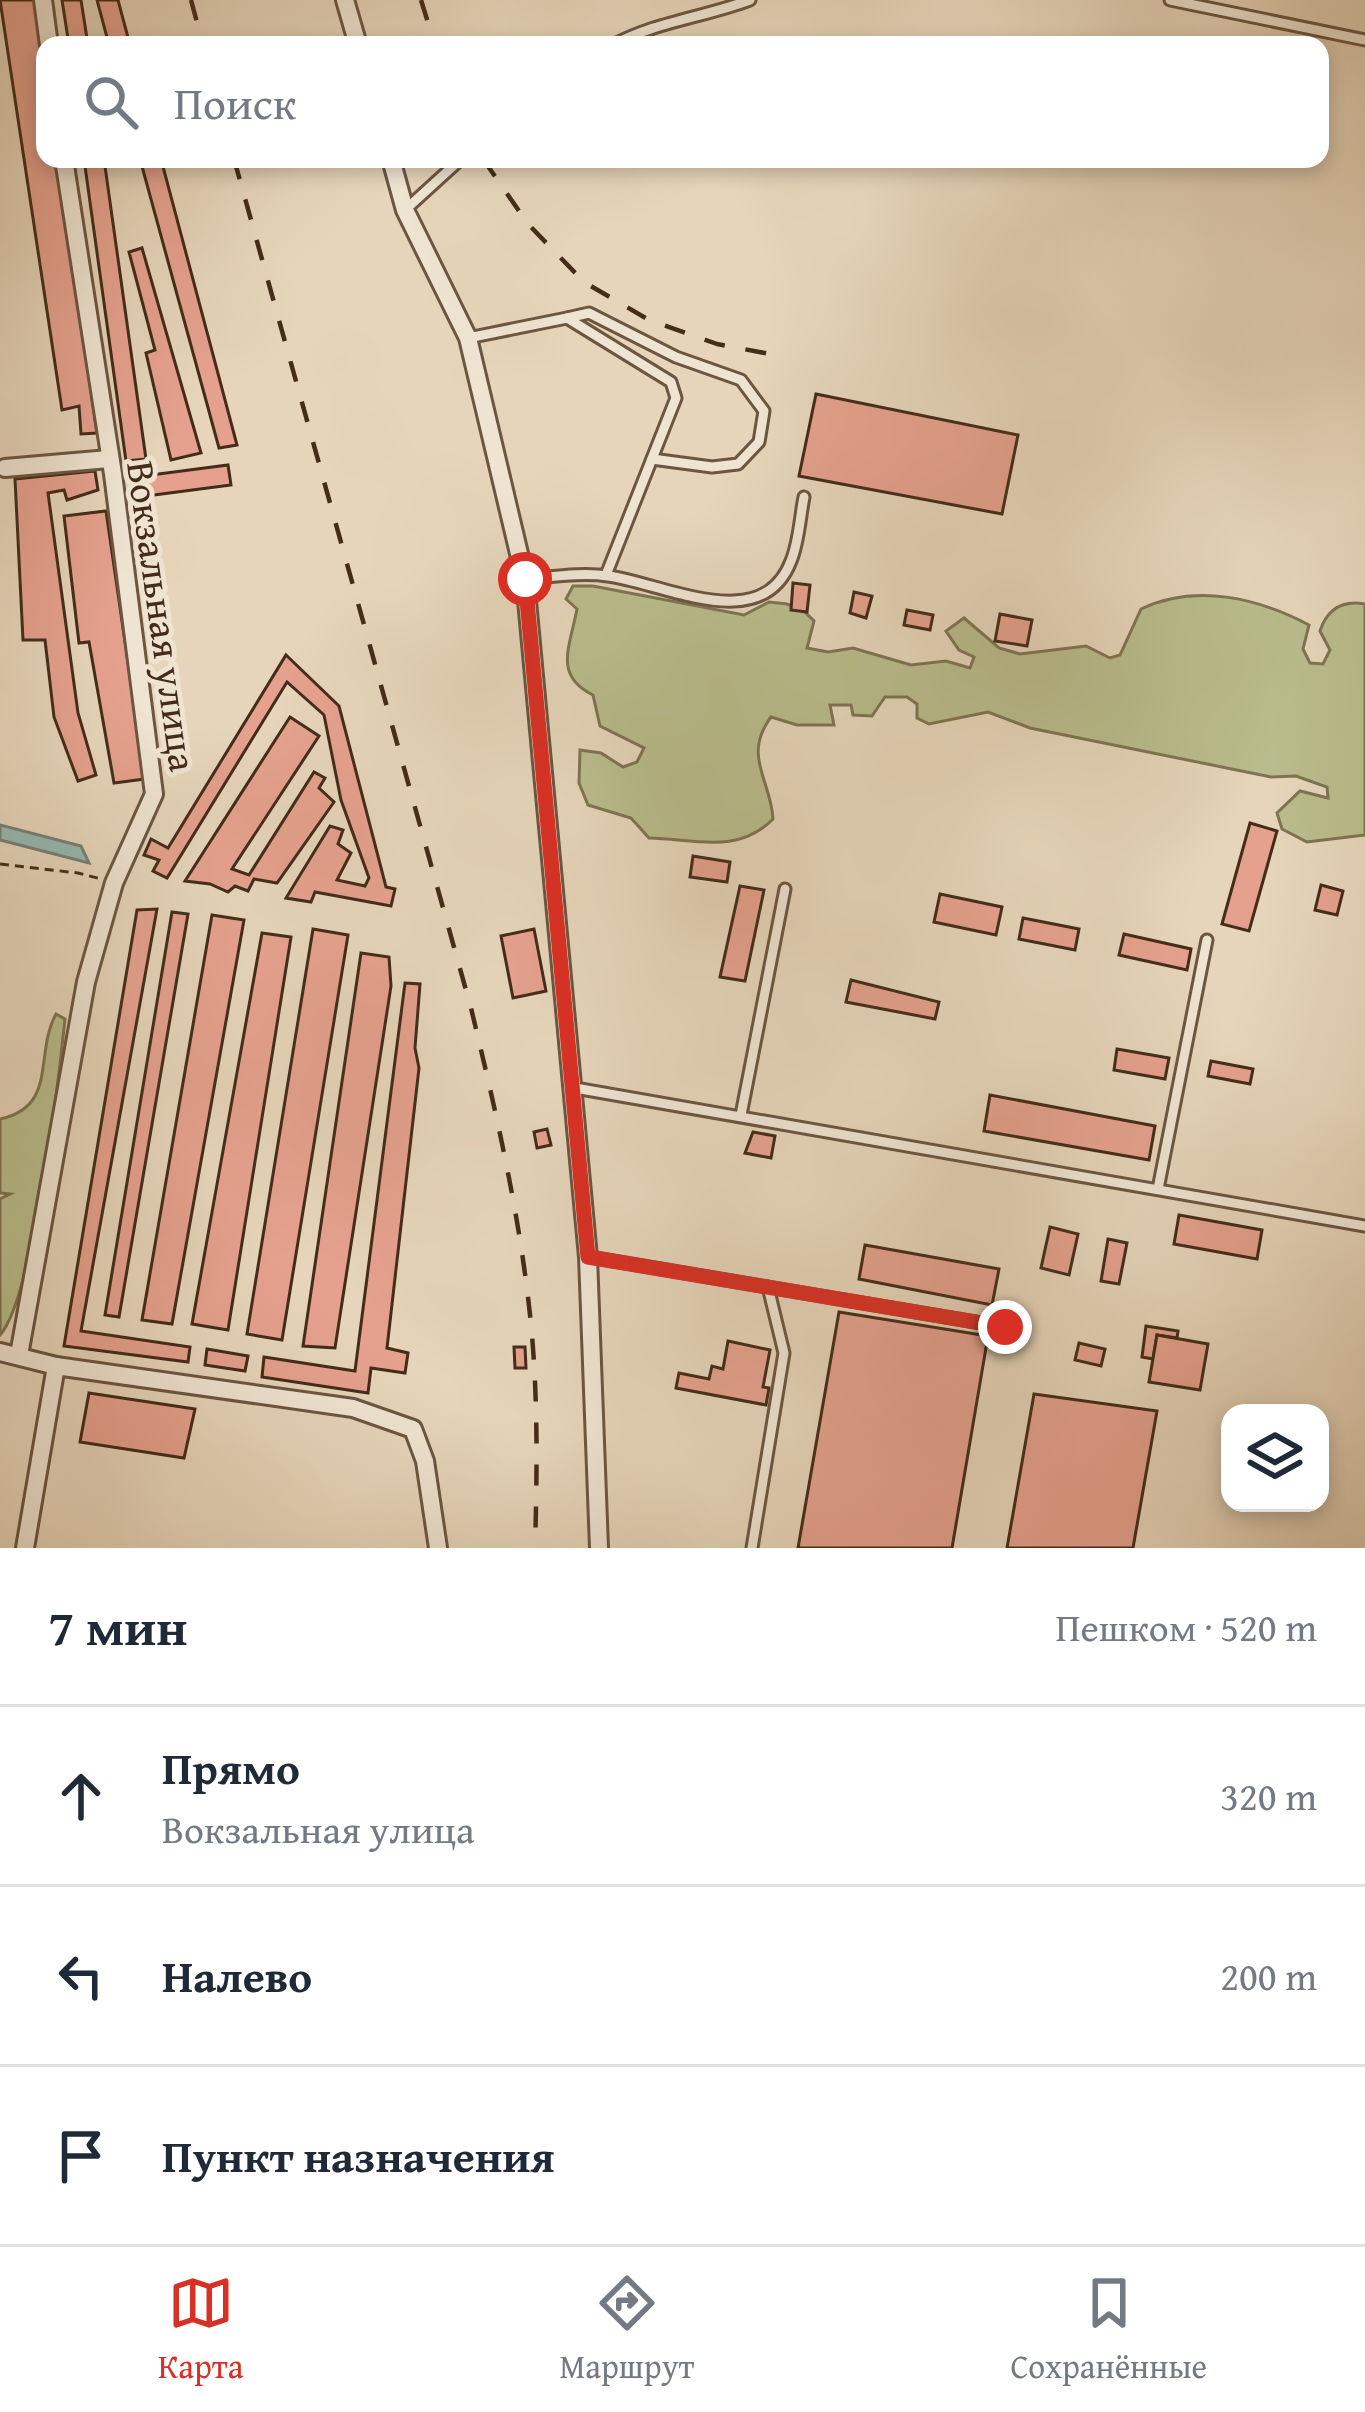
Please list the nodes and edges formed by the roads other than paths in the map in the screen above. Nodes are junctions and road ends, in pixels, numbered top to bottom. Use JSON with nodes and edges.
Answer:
{"nodes":[{"id":1,"x":43,"y":0,"type":"edge"},
{"id":2,"x":345,"y":0,"type":"edge"},
{"id":3,"x":750,"y":0,"type":"edge"},
{"id":4,"x":1170,"y":0,"type":"edge"},
{"id":5,"x":48,"y":36,"type":"edge"},
{"id":6,"x":355,"y":36,"type":"edge"},
{"id":7,"x":635,"y":36,"type":"edge"},
{"id":8,"x":1365,"y":40,"type":"edge"},
{"id":9,"x":65,"y":168,"type":"edge"},
{"id":10,"x":393,"y":168,"type":"edge"},
{"id":11,"x":451,"y":168,"type":"edge"},
{"id":12,"x":405,"y":210,"type":"junction"},
{"id":13,"x":567,"y":318,"type":"junction"},
{"id":14,"x":468,"y":338,"type":"junction"},
{"id":15,"x":109,"y":459,"type":"junction"},
{"id":16,"x":652,"y":460,"type":"junction"},
{"id":17,"x":5,"y":469,"type":"dead end"},
{"id":18,"x":804,"y":497,"type":"dead end"},
{"id":19,"x":605,"y":575,"type":"junction"},
{"id":20,"x":525,"y":579,"type":"junction"},
{"id":21,"x":785,"y":889,"type":"dead end"},
{"id":22,"x":1207,"y":940,"type":"dead end"},
{"id":23,"x":575,"y":1088,"type":"junction"},
{"id":24,"x":741,"y":1114,"type":"junction"},
{"id":25,"x":1158,"y":1189,"type":"junction"},
{"id":26,"x":1365,"y":1226,"type":"edge"},
{"id":27,"x":588,"y":1257,"type":"junction"},
{"id":28,"x":768,"y":1287,"type":"junction"},
{"id":29,"x":1005,"y":1327,"type":"dead end"},
{"id":30,"x":0,"y":1352,"type":"edge"},
{"id":31,"x":20,"y":1355,"type":"junction"},
{"id":32,"x":56,"y":1366,"type":"junction"},
{"id":33,"x":26,"y":1548,"type":"edge"},
{"id":34,"x":438,"y":1548,"type":"edge"},
{"id":35,"x":598,"y":1548,"type":"edge"},
{"id":36,"x":752,"y":1548,"type":"edge"}],
"edges":[{"from":1,"to":5,"type":"street"},
{"from":2,"to":6,"type":"street"},
{"from":3,"to":7,"type":"lane"},
{"from":4,"to":8,"type":"lane"},
{"from":9,"to":15,"type":"street","name":"Вокзальная улица"},
{"from":10,"to":12,"type":"street"},
{"from":11,"to":12,"type":"lane"},
{"from":12,"to":14,"type":"street"},
{"from":13,"to":14,"type":"lane"},
{"from":13,"to":16,"type":"lane"},
{"from":13,"to":16,"type":"lane"},
{"from":14,"to":20,"type":"street"},
{"from":15,"to":17,"type":"street"},
{"from":15,"to":31,"type":"street","name":"Вокзальная улица"},
{"from":16,"to":19,"type":"lane"},
{"from":18,"to":19,"type":"lane"},
{"from":19,"to":20,"type":"lane"},
{"from":20,"to":23,"type":"street"},
{"from":21,"to":24,"type":"lane"},
{"from":22,"to":25,"type":"lane"},
{"from":23,"to":24,"type":"lane"},
{"from":23,"to":27,"type":"street"},
{"from":24,"to":25,"type":"lane"},
{"from":25,"to":26,"type":"lane"},
{"from":27,"to":28,"type":"lane"},
{"from":27,"to":35,"type":"street"},
{"from":28,"to":29,"type":"lane"},
{"from":28,"to":36,"type":"lane"},
{"from":30,"to":31,"type":"street"},
{"from":31,"to":32,"type":"street"},
{"from":32,"to":33,"type":"street"},
{"from":32,"to":34,"type":"street"}]}
